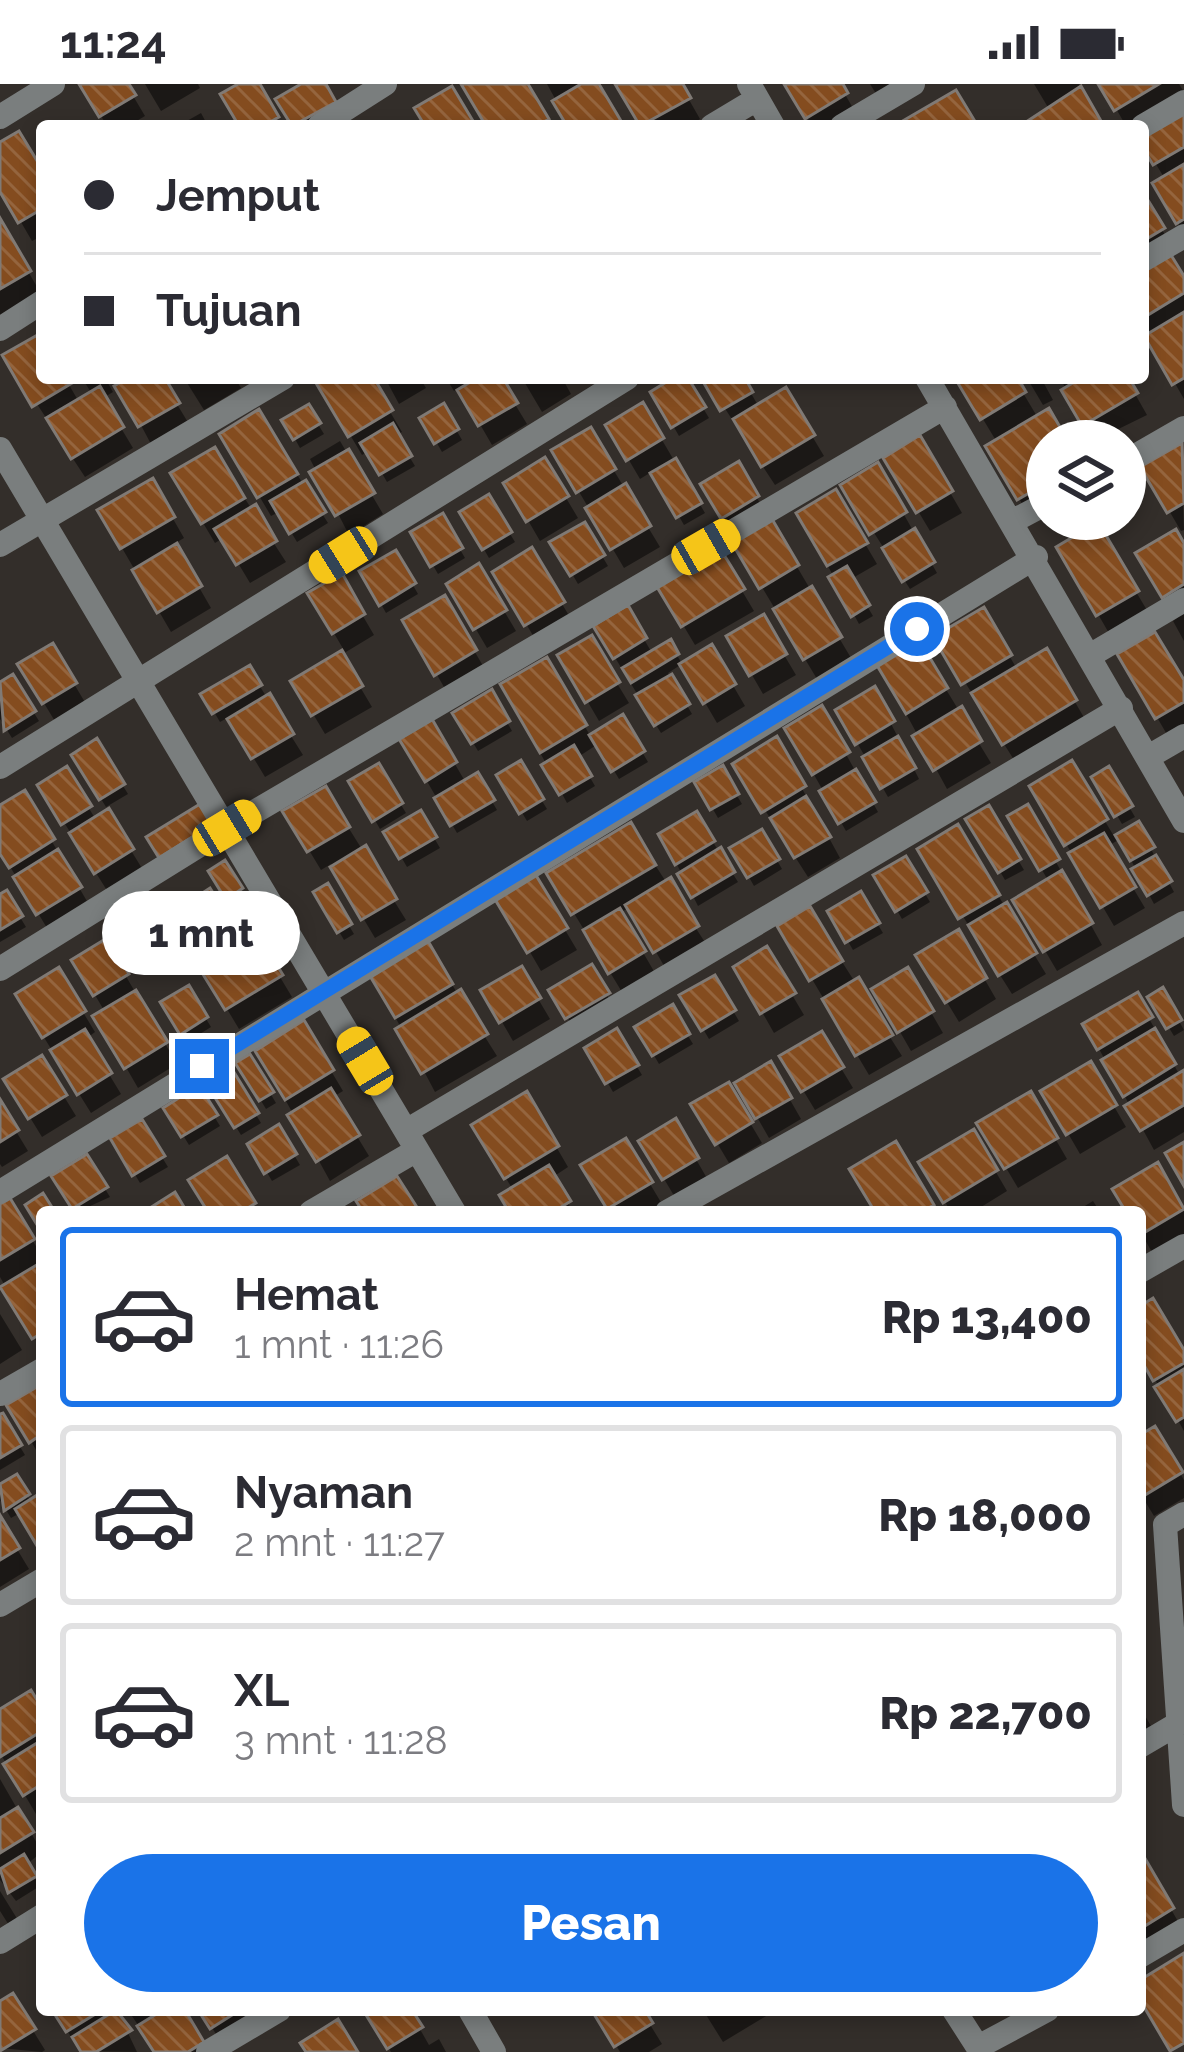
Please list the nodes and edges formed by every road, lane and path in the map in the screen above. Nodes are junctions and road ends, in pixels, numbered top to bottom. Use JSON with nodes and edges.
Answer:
{"nodes":[{"id":1,"x":53,"y":84,"type":"edge"},
{"id":2,"x":385,"y":84,"type":"edge"},
{"id":3,"x":913,"y":84,"type":"edge"},
{"id":4,"x":753,"y":92,"type":"edge"},
{"id":5,"x":1184,"y":102,"type":"edge"},
{"id":6,"x":0,"y":117,"type":"edge"},
{"id":7,"x":328,"y":120,"type":"edge"},
{"id":8,"x":719,"y":120,"type":"edge"},
{"id":9,"x":769,"y":120,"type":"edge"},
{"id":10,"x":852,"y":120,"type":"edge"},
{"id":11,"x":1149,"y":122,"type":"edge"},
{"id":12,"x":1184,"y":236,"type":"edge"},
{"id":13,"x":1149,"y":256,"type":"edge"},
{"id":14,"x":36,"y":306,"type":"edge"},
{"id":15,"x":0,"y":329,"type":"edge"},
{"id":16,"x":273,"y":384,"type":"edge"},
{"id":17,"x":617,"y":384,"type":"edge"},
{"id":18,"x":937,"y":387,"type":"edge"},
{"id":19,"x":1184,"y":428,"type":"edge"},
{"id":20,"x":0,"y":449,"type":"edge"},
{"id":21,"x":1146,"y":450,"type":"edge"},
{"id":22,"x":1026,"y":514,"type":"edge"},
{"id":23,"x":44,"y":518,"type":"junction"},
{"id":24,"x":1015,"y":520,"type":"junction"},
{"id":25,"x":0,"y":545,"type":"edge"},
{"id":26,"x":1036,"y":557,"type":"junction"},
{"id":27,"x":1184,"y":599,"type":"edge"},
{"id":28,"x":1091,"y":655,"type":"junction"},
{"id":29,"x":140,"y":681,"type":"junction"},
{"id":30,"x":1121,"y":708,"type":"junction"},
{"id":31,"x":1184,"y":736,"type":"edge"},
{"id":32,"x":1148,"y":757,"type":"junction"},
{"id":33,"x":0,"y":766,"type":"edge"},
{"id":34,"x":1184,"y":821,"type":"edge"},
{"id":35,"x":227,"y":828,"type":"junction"},
{"id":36,"x":1184,"y":923,"type":"edge"},
{"id":37,"x":0,"y":969,"type":"edge"},
{"id":38,"x":323,"y":991,"type":"junction"},
{"id":39,"x":412,"y":1141,"type":"junction"},
{"id":40,"x":0,"y":1192,"type":"edge"},
{"id":41,"x":320,"y":1206,"type":"edge"},
{"id":42,"x":450,"y":1206,"type":"edge"},
{"id":43,"x":678,"y":1206,"type":"edge"},
{"id":44,"x":1184,"y":1246,"type":"edge"},
{"id":45,"x":1146,"y":1268,"type":"edge"},
{"id":46,"x":36,"y":1373,"type":"edge"},
{"id":47,"x":0,"y":1394,"type":"edge"},
{"id":48,"x":1174,"y":1519,"type":"edge"},
{"id":49,"x":1146,"y":1535,"type":"edge"},
{"id":50,"x":36,"y":1584,"type":"edge"},
{"id":51,"x":0,"y":1605,"type":"edge"},
{"id":52,"x":1178,"y":1723,"type":"junction"},
{"id":53,"x":1146,"y":1742,"type":"edge"},
{"id":54,"x":1184,"y":1805,"type":"edge"},
{"id":55,"x":36,"y":1920,"type":"edge"},
{"id":56,"x":1184,"y":1930,"type":"edge"},
{"id":57,"x":0,"y":1942,"type":"edge"},
{"id":58,"x":1146,"y":1952,"type":"edge"},
{"id":59,"x":269,"y":2016,"type":"edge"},
{"id":60,"x":473,"y":2016,"type":"edge"},
{"id":61,"x":958,"y":2016,"type":"edge"},
{"id":62,"x":1037,"y":2016,"type":"edge"},
{"id":63,"x":979,"y":2050,"type":"edge"},
{"id":64,"x":208,"y":2052,"type":"edge"},
{"id":65,"x":494,"y":2052,"type":"edge"}],
"edges":[{"from":1,"to":6,"type":"street"},
{"from":2,"to":7,"type":"street"},
{"from":3,"to":10,"type":"street"},
{"from":4,"to":8,"type":"street"},
{"from":4,"to":9,"type":"street"},
{"from":5,"to":11,"type":"street"},
{"from":12,"to":13,"type":"street"},
{"from":14,"to":15,"type":"street"},
{"from":16,"to":23,"type":"street"},
{"from":17,"to":29,"type":"street"},
{"from":18,"to":24,"type":"street"},
{"from":18,"to":35,"type":"street"},
{"from":19,"to":21,"type":"street"},
{"from":20,"to":23,"type":"street"},
{"from":22,"to":24,"type":"street"},
{"from":23,"to":25,"type":"street"},
{"from":23,"to":29,"type":"street"},
{"from":24,"to":26,"type":"street"},
{"from":26,"to":28,"type":"street"},
{"from":26,"to":38,"type":"street"},
{"from":27,"to":28,"type":"street"},
{"from":28,"to":30,"type":"street"},
{"from":29,"to":33,"type":"street"},
{"from":29,"to":35,"type":"street"},
{"from":30,"to":32,"type":"street"},
{"from":30,"to":39,"type":"street"},
{"from":31,"to":32,"type":"street"},
{"from":32,"to":34,"type":"street"},
{"from":35,"to":37,"type":"street"},
{"from":35,"to":38,"type":"street"},
{"from":36,"to":43,"type":"street"},
{"from":38,"to":39,"type":"street"},
{"from":38,"to":40,"type":"street"},
{"from":39,"to":41,"type":"street"},
{"from":39,"to":42,"type":"street"},
{"from":44,"to":45,"type":"street"},
{"from":46,"to":47,"type":"street"},
{"from":48,"to":49,"type":"street"},
{"from":48,"to":52,"type":"street"},
{"from":50,"to":51,"type":"street"},
{"from":52,"to":53,"type":"street"},
{"from":52,"to":54,"type":"street"},
{"from":55,"to":57,"type":"street"},
{"from":56,"to":58,"type":"street"},
{"from":59,"to":64,"type":"street"},
{"from":60,"to":65,"type":"street"},
{"from":61,"to":63,"type":"street"},
{"from":62,"to":63,"type":"street"}]}
